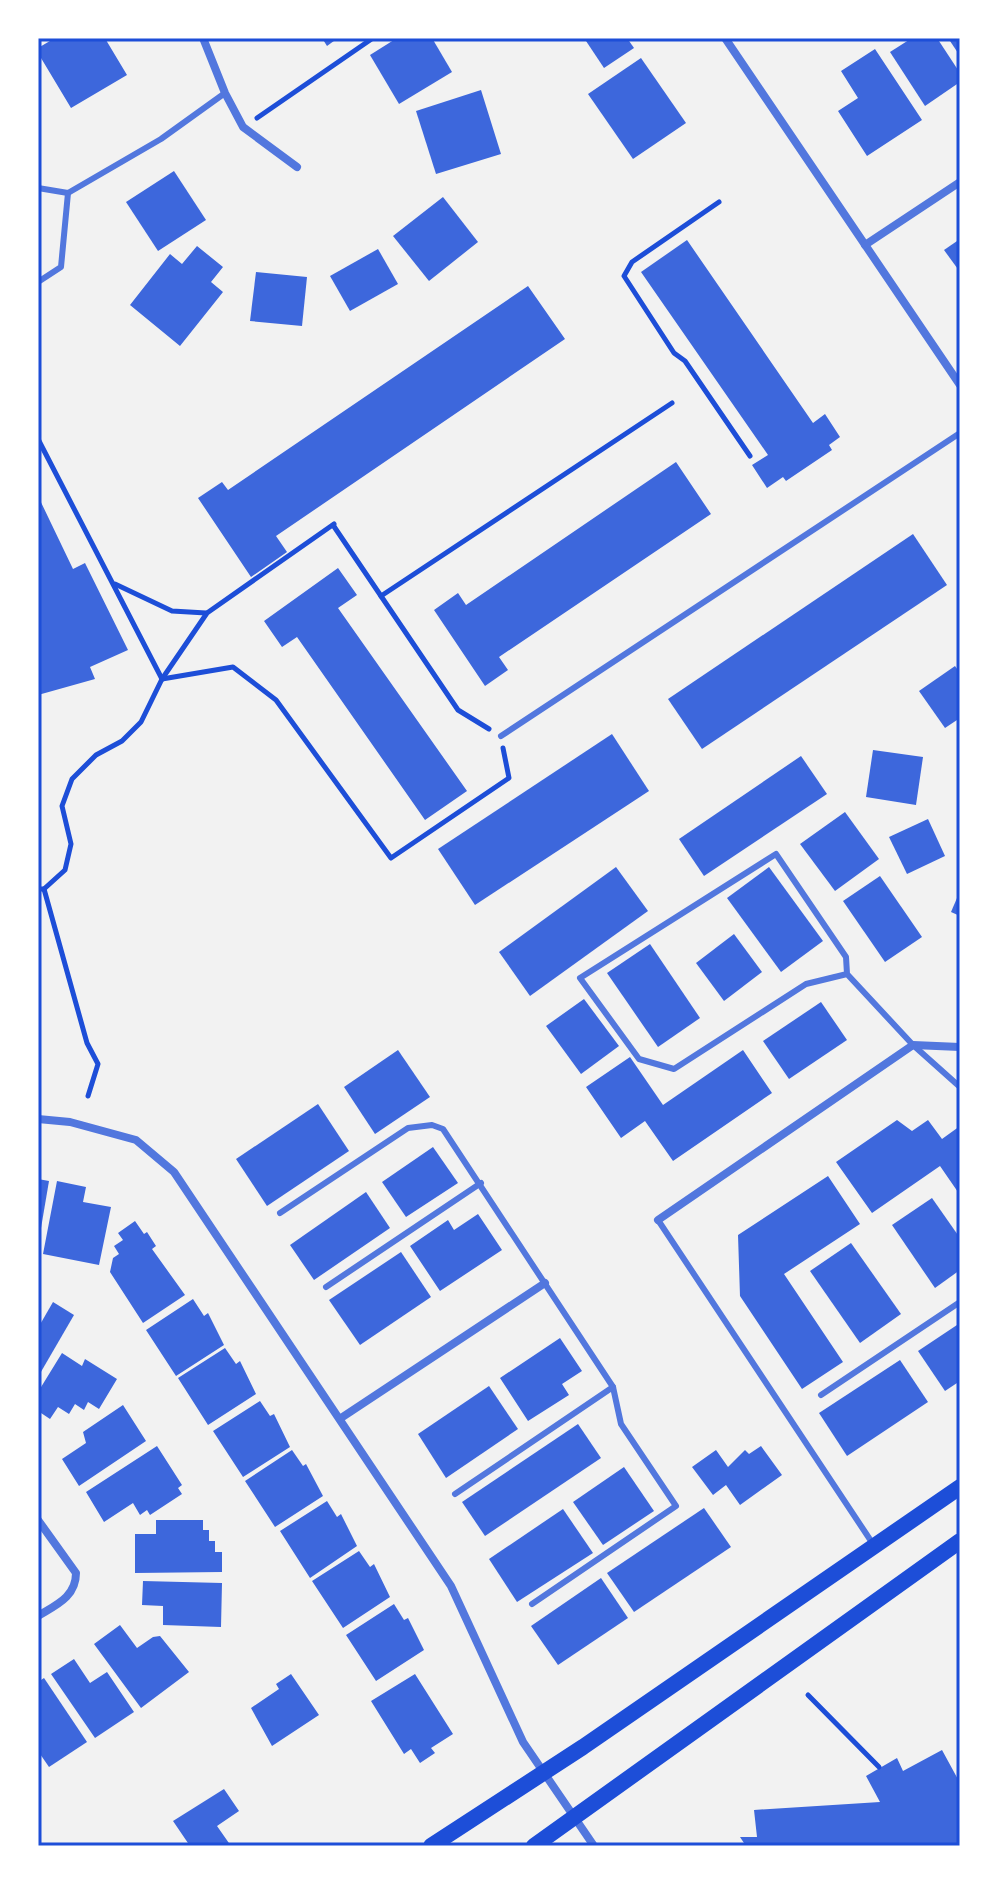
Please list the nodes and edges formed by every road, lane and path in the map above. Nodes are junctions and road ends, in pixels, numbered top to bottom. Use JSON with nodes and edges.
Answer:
{"nodes":[{"id":1,"x":203,"y":38,"type":"edge"},
{"id":2,"x":373,"y":38,"type":"edge"},
{"id":3,"x":725,"y":38,"type":"edge"},
{"id":4,"x":225,"y":93,"type":"junction"},
{"id":5,"x":243,"y":127,"type":"junction"},
{"id":6,"x":297,"y":167,"type":"dead end"},
{"id":7,"x":960,"y":182,"type":"edge"},
{"id":8,"x":38,"y":188,"type":"edge"},
{"id":9,"x":68,"y":193,"type":"junction"},
{"id":10,"x":719,"y":202,"type":"dead end"},
{"id":11,"x":865,"y":245,"type":"junction"},
{"id":12,"x":38,"y":282,"type":"edge"},
{"id":13,"x":960,"y":385,"type":"edge"},
{"id":14,"x":672,"y":403,"type":"dead end"},
{"id":15,"x":960,"y":433,"type":"edge"},
{"id":16,"x":38,"y":439,"type":"edge"},
{"id":17,"x":750,"y":456,"type":"dead end"},
{"id":18,"x":112,"y":583,"type":"junction"},
{"id":19,"x":381,"y":596,"type":"junction"},
{"id":20,"x":207,"y":613,"type":"junction"},
{"id":21,"x":162,"y":679,"type":"junction"},
{"id":22,"x":501,"y":736,"type":"junction"},
{"id":23,"x":41,"y":889,"type":"edge"},
{"id":24,"x":847,"y":974,"type":"junction"},
{"id":25,"x":913,"y":1045,"type":"junction"},
{"id":26,"x":960,"y":1047,"type":"edge"},
{"id":27,"x":960,"y":1087,"type":"edge"},
{"id":28,"x":88,"y":1096,"type":"dead end"},
{"id":29,"x":38,"y":1119,"type":"edge"},
{"id":30,"x":481,"y":1183,"type":"junction"},
{"id":31,"x":280,"y":1213,"type":"dead end"},
{"id":32,"x":658,"y":1220,"type":"joint"},
{"id":33,"x":545,"y":1283,"type":"junction"},
{"id":34,"x":326,"y":1287,"type":"dead end"},
{"id":35,"x":960,"y":1302,"type":"edge"},
{"id":36,"x":613,"y":1387,"type":"junction"},
{"id":37,"x":821,"y":1395,"type":"dead end"},
{"id":38,"x":341,"y":1418,"type":"junction"},
{"id":39,"x":960,"y":1487,"type":"edge"},
{"id":40,"x":455,"y":1494,"type":"dead end"},
{"id":41,"x":38,"y":1520,"type":"edge"},
{"id":42,"x":960,"y":1541,"type":"edge"},
{"id":43,"x":874,"y":1546,"type":"junction"},
{"id":44,"x":532,"y":1604,"type":"dead end"},
{"id":45,"x":38,"y":1616,"type":"edge"},
{"id":46,"x":808,"y":1695,"type":"dead end"},
{"id":47,"x":879,"y":1767,"type":"dead end"},
{"id":48,"x":544,"y":1773,"type":"junction"},
{"id":49,"x":575,"y":1819,"type":"junction"},
{"id":50,"x":431,"y":1846,"type":"edge"},
{"id":51,"x":534,"y":1846,"type":"edge"},
{"id":52,"x":594,"y":1846,"type":"edge"}],
"edges":[{"from":1,"to":4,"type":"street"},
{"from":2,"to":5,"type":"path"},
{"from":3,"to":11,"type":"street"},
{"from":4,"to":5,"type":"street"},
{"from":4,"to":9,"type":"lane"},
{"from":5,"to":6,"type":"street"},
{"from":7,"to":11,"type":"street"},
{"from":8,"to":9,"type":"lane"},
{"from":9,"to":12,"type":"lane"},
{"from":10,"to":17,"type":"path"},
{"from":11,"to":13,"type":"street"},
{"from":14,"to":19,"type":"path"},
{"from":15,"to":22,"type":"lane"},
{"from":16,"to":18,"type":"path"},
{"from":18,"to":20,"type":"path"},
{"from":18,"to":21,"type":"path"},
{"from":19,"to":20,"type":"path"},
{"from":19,"to":22,"type":"path"},
{"from":20,"to":21,"type":"path"},
{"from":21,"to":22,"type":"path"},
{"from":21,"to":23,"type":"path"},
{"from":23,"to":28,"type":"path"},
{"from":24,"to":24,"type":"lane"},
{"from":24,"to":25,"type":"lane"},
{"from":25,"to":26,"type":"street"},
{"from":25,"to":27,"type":"lane"},
{"from":25,"to":32,"type":"street"},
{"from":29,"to":38,"type":"street"},
{"from":30,"to":31,"type":"lane"},
{"from":30,"to":33,"type":"lane"},
{"from":30,"to":34,"type":"lane"},
{"from":32,"to":43,"type":"lane"},
{"from":33,"to":36,"type":"lane"},
{"from":33,"to":38,"type":"street"},
{"from":35,"to":37,"type":"lane"},
{"from":36,"to":40,"type":"lane"},
{"from":36,"to":44,"type":"lane"},
{"from":38,"to":48,"type":"street"},
{"from":39,"to":43,"type":"main road"},
{"from":41,"to":45,"type":"street"},
{"from":42,"to":49,"type":"main road"},
{"from":43,"to":48,"type":"main road"},
{"from":46,"to":47,"type":"path"},
{"from":48,"to":49,"type":"street"},
{"from":48,"to":50,"type":"main road"},
{"from":49,"to":51,"type":"main road"},
{"from":49,"to":52,"type":"street"}]}
